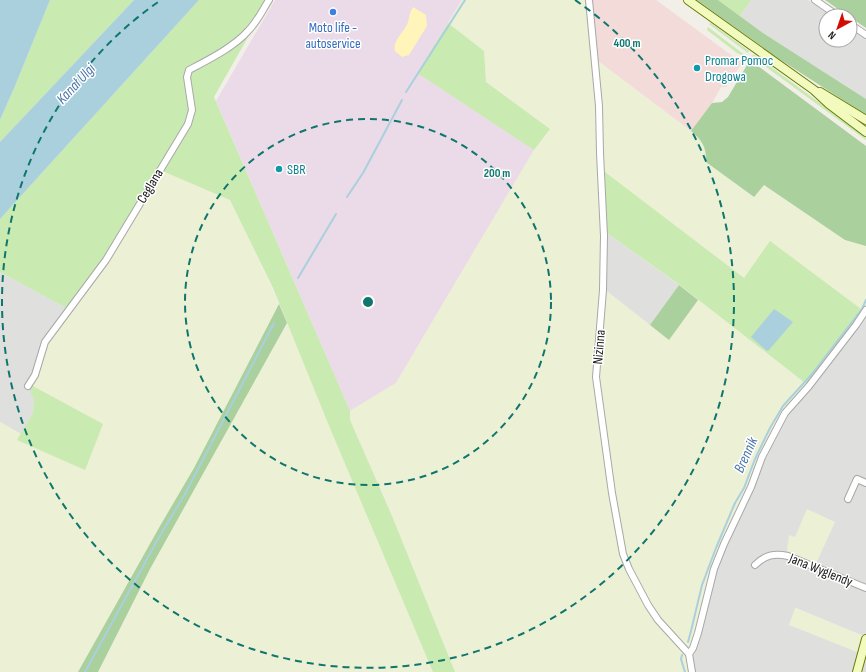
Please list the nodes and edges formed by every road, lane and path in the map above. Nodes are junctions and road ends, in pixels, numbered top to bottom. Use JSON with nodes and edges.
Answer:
{"nodes":[{"id":1,"x":269,"y":0,"type":"edge"},
{"id":2,"x":589,"y":0,"type":"edge"},
{"id":3,"x":688,"y":0,"type":"edge"},
{"id":4,"x":816,"y":0,"type":"edge"},
{"id":5,"x":827,"y":8,"type":"edge"},
{"id":6,"x":814,"y":90,"type":"junction"},
{"id":7,"x":866,"y":120,"type":"edge"},
{"id":8,"x":866,"y":132,"type":"edge"},
{"id":9,"x":866,"y":310,"type":"edge"},
{"id":10,"x":28,"y":386,"type":"dead end"},
{"id":11,"x":866,"y":483,"type":"edge"},
{"id":12,"x":848,"y":499,"type":"dead end"},
{"id":13,"x":755,"y":565,"type":"dead end"},
{"id":14,"x":866,"y":588,"type":"edge"},
{"id":15,"x":866,"y":638,"type":"edge"},
{"id":16,"x":689,"y":654,"type":"junction"},
{"id":17,"x":692,"y":672,"type":"edge"},
{"id":18,"x":857,"y":672,"type":"edge"}],
"edges":[{"from":1,"to":10,"type":"street","name":"Ceglana"},
{"from":2,"to":16,"type":"street","name":"Nizinna"},
{"from":3,"to":6,"type":"main road"},
{"from":4,"to":5,"type":"street"},
{"from":6,"to":7,"type":"main road"},
{"from":6,"to":8,"type":"main road"},
{"from":9,"to":16,"type":"street"},
{"from":11,"to":12,"type":"street"},
{"from":13,"to":14,"type":"street","name":"Jana Wyglendy"},
{"from":15,"to":18,"type":"main road"},
{"from":16,"to":17,"type":"street"}]}
